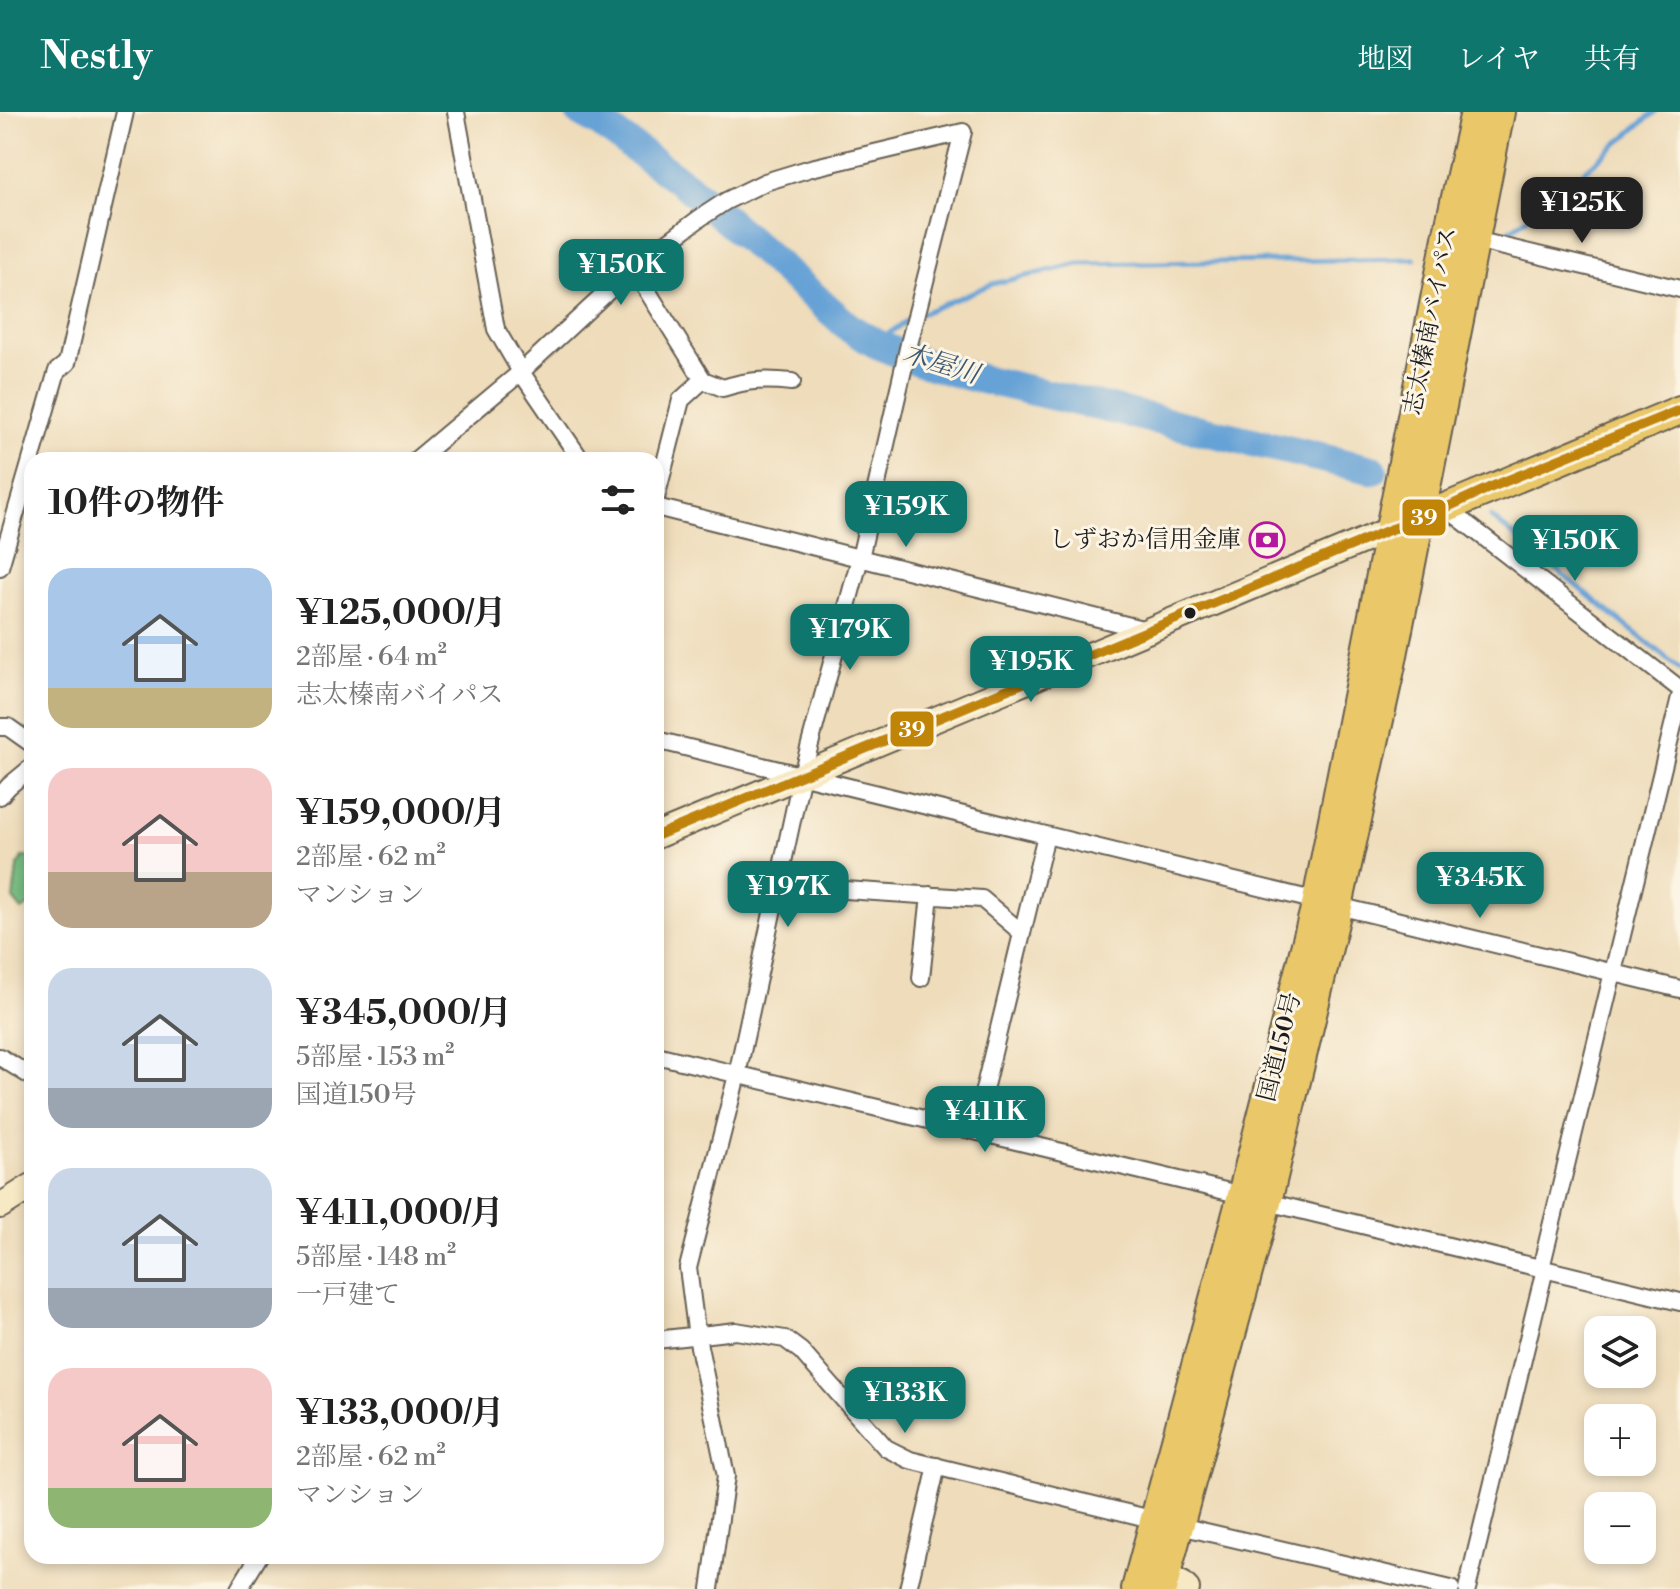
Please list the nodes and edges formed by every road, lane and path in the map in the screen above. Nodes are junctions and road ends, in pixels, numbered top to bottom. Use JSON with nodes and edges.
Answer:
{"nodes":[{"id":1,"x":125,"y":112,"type":"edge"},
{"id":2,"x":456,"y":112,"type":"edge"},
{"id":3,"x":1475,"y":112,"type":"edge"},
{"id":4,"x":1500,"y":112,"type":"edge"},
{"id":5,"x":1475,"y":240,"type":"junction"},
{"id":6,"x":633,"y":268,"type":"junction"},
{"id":7,"x":1680,"y":289,"type":"edge"},
{"id":8,"x":521,"y":372,"type":"junction"},
{"id":9,"x":703,"y":380,"type":"junction"},
{"id":10,"x":792,"y":382,"type":"dead end"},
{"id":11,"x":1680,"y":410,"type":"edge"},
{"id":12,"x":37,"y":452,"type":"edge"},
{"id":13,"x":426,"y":452,"type":"edge"},
{"id":14,"x":576,"y":452,"type":"edge"},
{"id":15,"x":664,"y":467,"type":"edge"},
{"id":16,"x":24,"y":496,"type":"edge"},
{"id":17,"x":1445,"y":507,"type":"junction"},
{"id":18,"x":664,"y":509,"type":"edge"},
{"id":19,"x":1419,"y":520,"type":"junction"},
{"id":20,"x":1389,"y":530,"type":"junction"},
{"id":21,"x":860,"y":558,"type":"junction"},
{"id":22,"x":0,"y":567,"type":"edge"},
{"id":23,"x":1146,"y":630,"type":"junction"},
{"id":24,"x":1680,"y":689,"type":"edge"},
{"id":25,"x":1680,"y":697,"type":"edge"},
{"id":26,"x":0,"y":727,"type":"edge"},
{"id":27,"x":24,"y":738,"type":"edge"},
{"id":28,"x":664,"y":742,"type":"edge"},
{"id":29,"x":24,"y":774,"type":"edge"},
{"id":30,"x":802,"y":774,"type":"junction"},
{"id":31,"x":0,"y":796,"type":"edge"},
{"id":32,"x":664,"y":833,"type":"edge"},
{"id":33,"x":1046,"y":835,"type":"junction"},
{"id":34,"x":778,"y":878,"type":"junction"},
{"id":35,"x":930,"y":895,"type":"junction"},
{"id":36,"x":1328,"y":904,"type":"junction"},
{"id":37,"x":1022,"y":933,"type":"junction"},
{"id":38,"x":1613,"y":972,"type":"junction"},
{"id":39,"x":921,"y":978,"type":"dead end"},
{"id":40,"x":1680,"y":989,"type":"edge"},
{"id":41,"x":0,"y":1057,"type":"edge"},
{"id":42,"x":664,"y":1057,"type":"edge"},
{"id":43,"x":24,"y":1072,"type":"edge"},
{"id":44,"x":737,"y":1075,"type":"junction"},
{"id":45,"x":974,"y":1131,"type":"junction"},
{"id":46,"x":24,"y":1191,"type":"edge"},
{"id":47,"x":1255,"y":1199,"type":"junction"},
{"id":48,"x":0,"y":1206,"type":"edge"},
{"id":49,"x":1543,"y":1268,"type":"junction"},
{"id":50,"x":1680,"y":1302,"type":"edge"},
{"id":51,"x":697,"y":1337,"type":"junction"},
{"id":52,"x":664,"y":1339,"type":"edge"},
{"id":53,"x":937,"y":1466,"type":"junction"},
{"id":54,"x":1167,"y":1523,"type":"junction"},
{"id":55,"x":254,"y":1564,"type":"edge"},
{"id":56,"x":1171,"y":1585,"type":"edge"},
{"id":57,"x":239,"y":1589,"type":"edge"},
{"id":58,"x":710,"y":1589,"type":"edge"},
{"id":59,"x":908,"y":1589,"type":"edge"},
{"id":60,"x":1136,"y":1589,"type":"edge"},
{"id":61,"x":1451,"y":1589,"type":"edge"},
{"id":62,"x":1467,"y":1589,"type":"edge"}],
"edges":[{"from":1,"to":12,"type":"street"},
{"from":2,"to":8,"type":"street"},
{"from":3,"to":20,"type":"highway","name":"志太榛南バイパス"},
{"from":4,"to":5,"type":"highway","name":"志太榛南バイパス"},
{"from":5,"to":7,"type":"street"},
{"from":5,"to":19,"type":"highway","name":"志太榛南バイパス"},
{"from":6,"to":8,"type":"street"},
{"from":6,"to":9,"type":"street"},
{"from":6,"to":21,"type":"street"},
{"from":8,"to":13,"type":"street"},
{"from":8,"to":14,"type":"street"},
{"from":9,"to":10,"type":"street"},
{"from":9,"to":15,"type":"street"},
{"from":11,"to":17,"type":"highway"},
{"from":16,"to":22,"type":"street"},
{"from":17,"to":19,"type":"highway"},
{"from":17,"to":24,"type":"street"},
{"from":18,"to":21,"type":"street"},
{"from":19,"to":20,"type":"highway"},
{"from":19,"to":36,"type":"highway","name":"国道150号"},
{"from":20,"to":23,"type":"main road"},
{"from":20,"to":36,"type":"highway","name":"国道150号"},
{"from":21,"to":23,"type":"street"},
{"from":21,"to":30,"type":"street"},
{"from":23,"to":30,"type":"main road"},
{"from":25,"to":38,"type":"street"},
{"from":26,"to":27,"type":"street"},
{"from":28,"to":30,"type":"street"},
{"from":29,"to":31,"type":"street"},
{"from":30,"to":32,"type":"main road"},
{"from":30,"to":33,"type":"street"},
{"from":30,"to":34,"type":"street"},
{"from":33,"to":36,"type":"street"},
{"from":33,"to":37,"type":"street"},
{"from":34,"to":35,"type":"street"},
{"from":34,"to":44,"type":"street"},
{"from":35,"to":37,"type":"street"},
{"from":35,"to":39,"type":"street"},
{"from":36,"to":38,"type":"street"},
{"from":36,"to":47,"type":"highway","name":"国道150号"},
{"from":37,"to":45,"type":"street"},
{"from":38,"to":40,"type":"street"},
{"from":38,"to":49,"type":"street"},
{"from":41,"to":43,"type":"street"},
{"from":42,"to":44,"type":"street"},
{"from":44,"to":45,"type":"street"},
{"from":44,"to":51,"type":"street"},
{"from":45,"to":47,"type":"street"},
{"from":46,"to":48,"type":"main road"},
{"from":47,"to":49,"type":"street"},
{"from":47,"to":54,"type":"highway","name":"国道150号"},
{"from":49,"to":50,"type":"street"},
{"from":49,"to":62,"type":"street"},
{"from":51,"to":52,"type":"street"},
{"from":51,"to":53,"type":"street"},
{"from":51,"to":58,"type":"street"},
{"from":53,"to":54,"type":"street"},
{"from":53,"to":59,"type":"street"},
{"from":54,"to":56,"type":"highway","name":"国道150号"},
{"from":54,"to":60,"type":"highway","name":"国道150号"},
{"from":54,"to":61,"type":"street"},
{"from":55,"to":57,"type":"street"}]}
